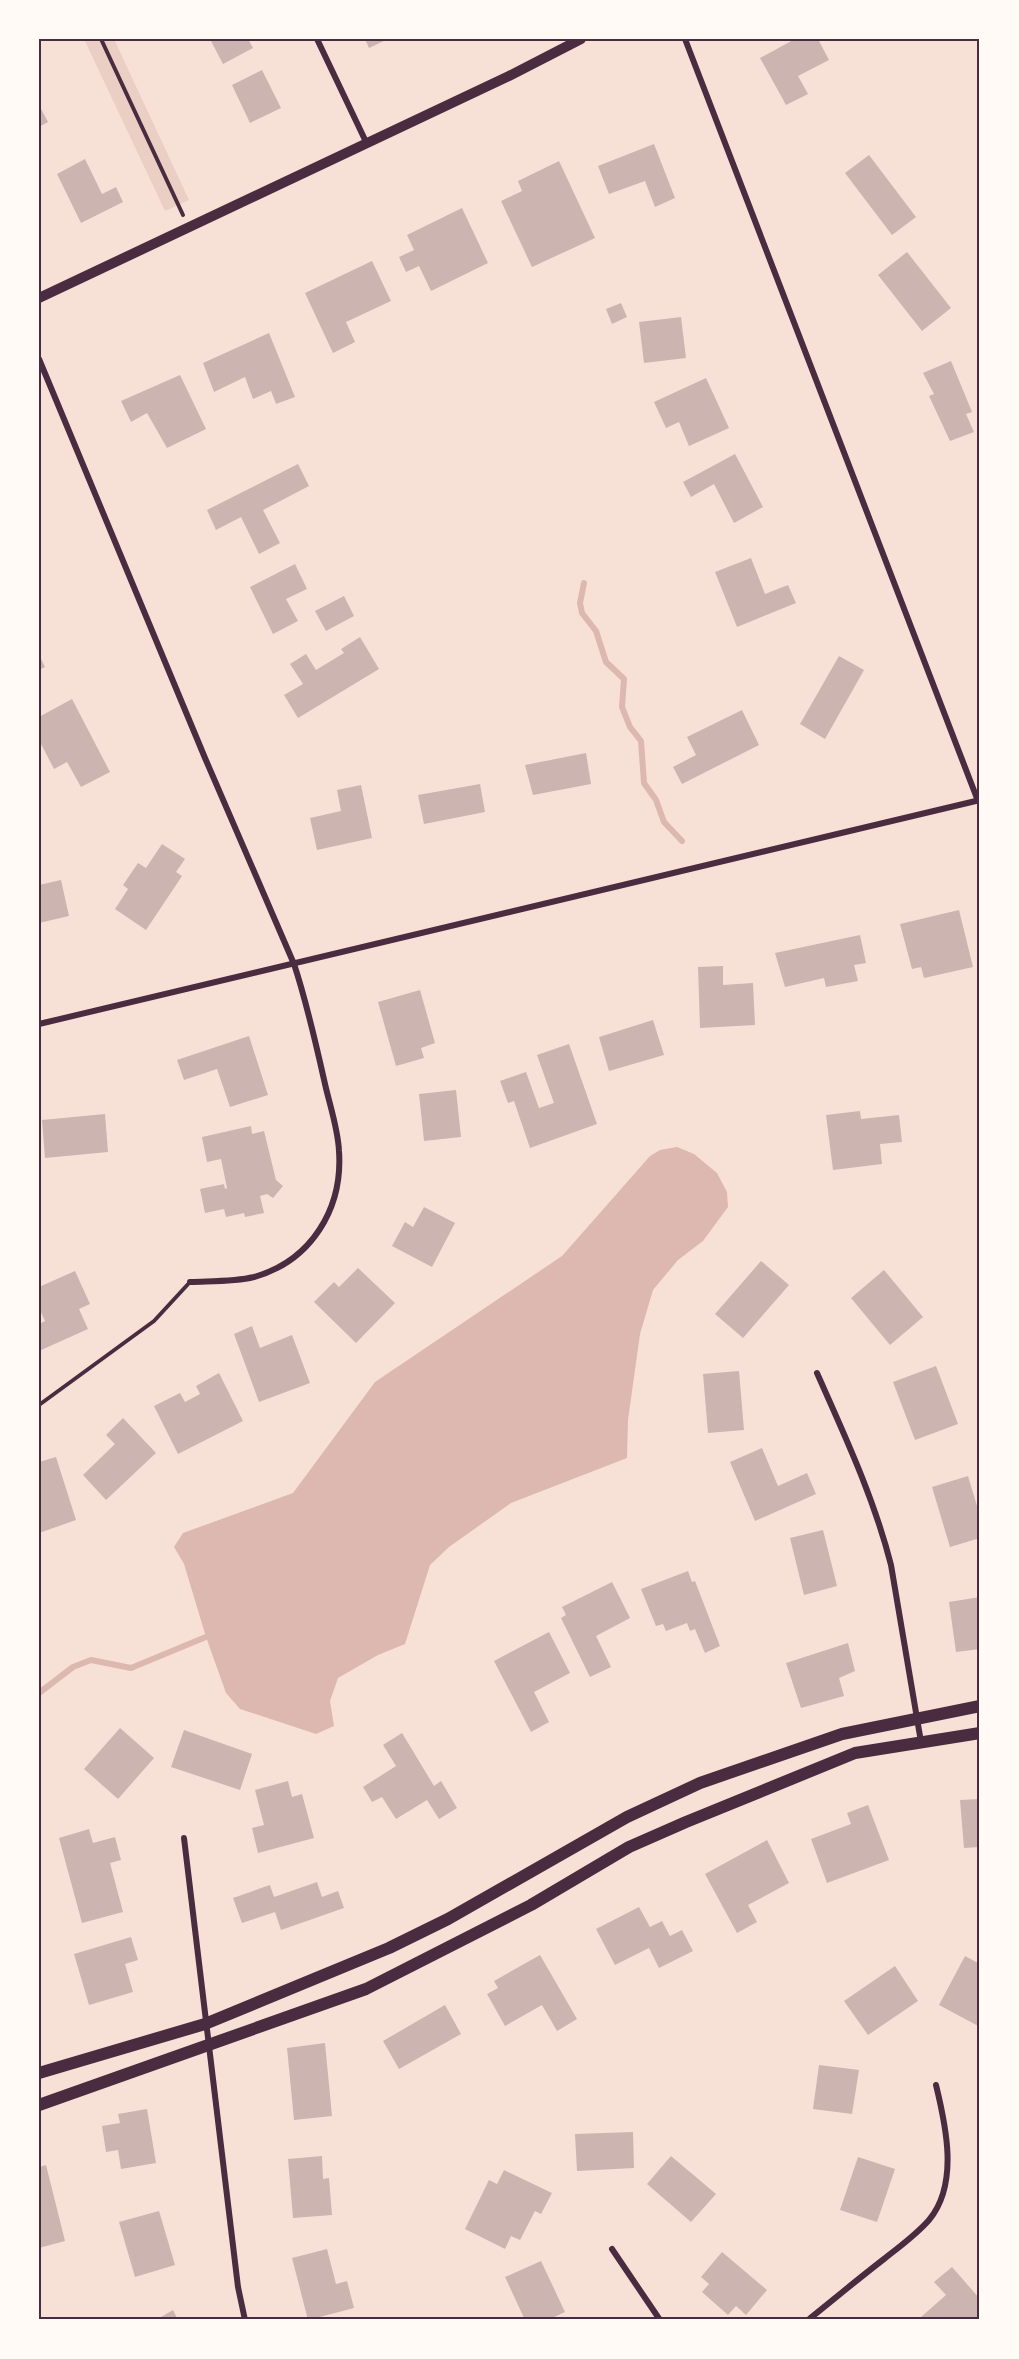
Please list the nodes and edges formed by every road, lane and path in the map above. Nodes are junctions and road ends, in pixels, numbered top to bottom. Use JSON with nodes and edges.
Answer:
{"nodes":[{"id":1,"x":101,"y":39,"type":"edge"},
{"id":2,"x":317,"y":39,"type":"edge"},
{"id":3,"x":581,"y":39,"type":"edge"},
{"id":4,"x":685,"y":39,"type":"edge"},
{"id":5,"x":367,"y":144,"type":"junction"},
{"id":6,"x":189,"y":228,"type":"junction"},
{"id":7,"x":39,"y":298,"type":"edge"},
{"id":8,"x":39,"y":359,"type":"edge"},
{"id":9,"x":979,"y":800,"type":"edge"},
{"id":10,"x":294,"y":964,"type":"junction"},
{"id":11,"x":39,"y":1024,"type":"edge"},
{"id":12,"x":190,"y":1282,"type":"joint"},
{"id":13,"x":818,"y":1373,"type":"dead end"},
{"id":14,"x":39,"y":1405,"type":"edge"},
{"id":15,"x":980,"y":1706,"type":"edge"},
{"id":16,"x":917,"y":1718,"type":"junction"},
{"id":17,"x":980,"y":1733,"type":"edge"},
{"id":18,"x":921,"y":1742,"type":"junction"},
{"id":19,"x":184,"y":1838,"type":"dead end"},
{"id":20,"x":205,"y":2024,"type":"junction"},
{"id":21,"x":208,"y":2044,"type":"junction"},
{"id":22,"x":39,"y":2073,"type":"edge"},
{"id":23,"x":936,"y":2085,"type":"dead end"},
{"id":24,"x":39,"y":2105,"type":"edge"},
{"id":25,"x":612,"y":2249,"type":"dead end"},
{"id":26,"x":245,"y":2320,"type":"edge"},
{"id":27,"x":660,"y":2320,"type":"edge"},
{"id":28,"x":808,"y":2320,"type":"edge"}],
"edges":[{"from":1,"to":6,"type":"path"},
{"from":2,"to":5,"type":"street"},
{"from":3,"to":5,"type":"street"},
{"from":4,"to":9,"type":"street"},
{"from":5,"to":6,"type":"street"},
{"from":6,"to":7,"type":"street"},
{"from":8,"to":10,"type":"street"},
{"from":9,"to":10,"type":"street"},
{"from":10,"to":11,"type":"street"},
{"from":10,"to":12,"type":"street"},
{"from":12,"to":14,"type":"lane"},
{"from":13,"to":16,"type":"street"},
{"from":15,"to":16,"type":"main road"},
{"from":16,"to":18,"type":"street"},
{"from":16,"to":20,"type":"main road"},
{"from":17,"to":18,"type":"main road"},
{"from":18,"to":21,"type":"main road"},
{"from":19,"to":20,"type":"street"},
{"from":20,"to":21,"type":"street"},
{"from":20,"to":22,"type":"main road"},
{"from":21,"to":24,"type":"main road"},
{"from":21,"to":26,"type":"street"},
{"from":23,"to":28,"type":"street"},
{"from":25,"to":27,"type":"street"}]}
